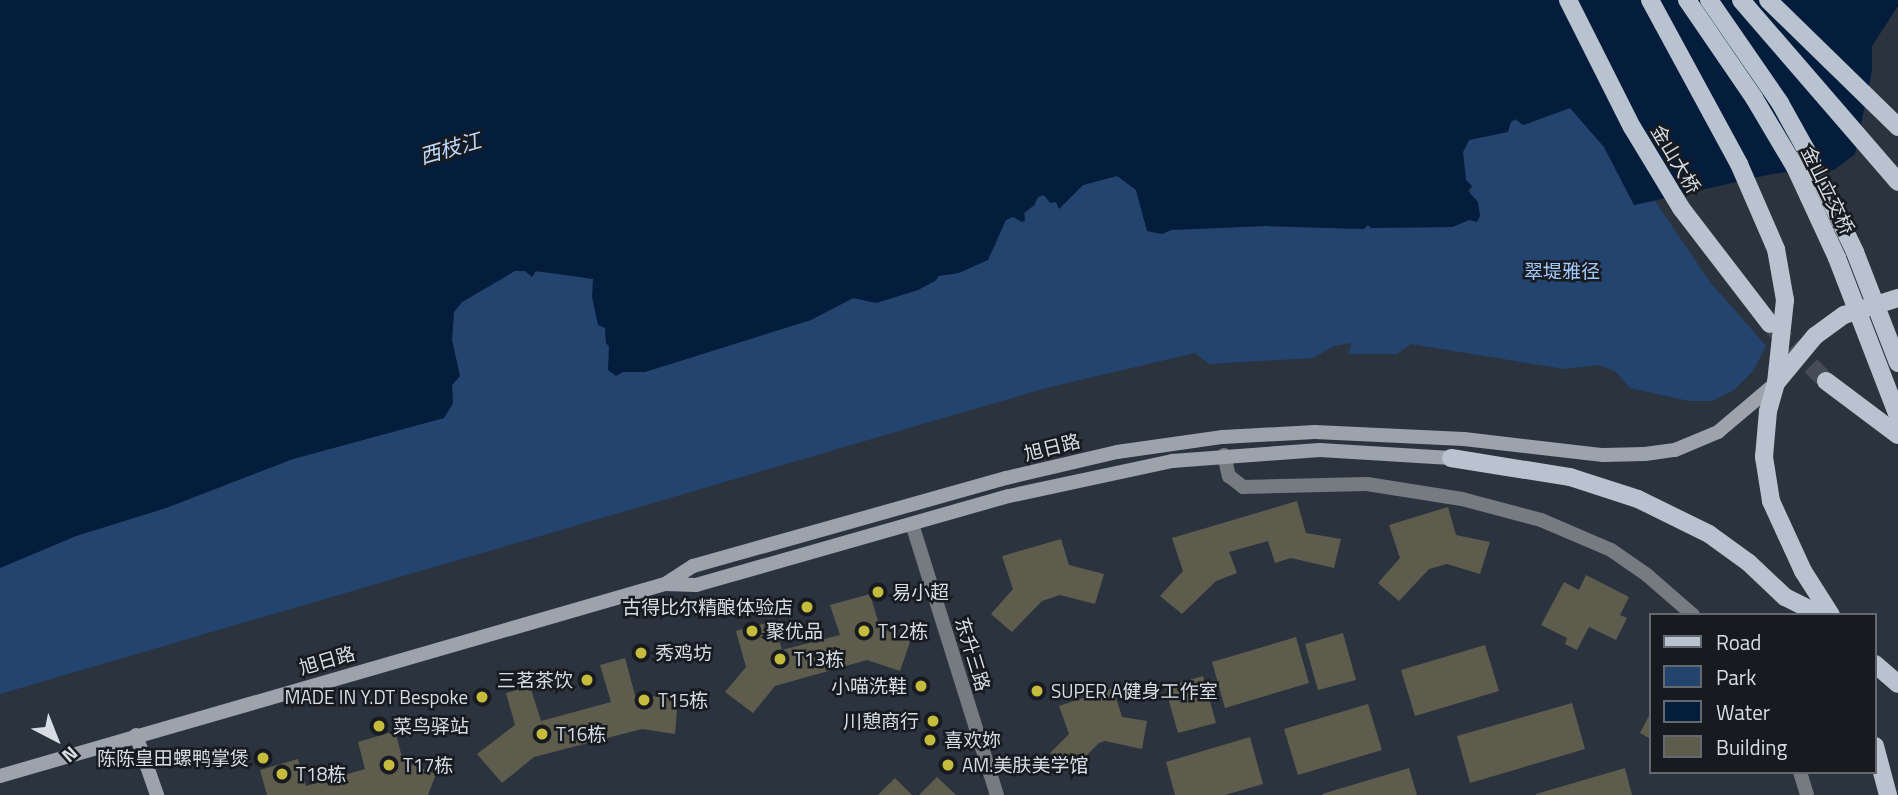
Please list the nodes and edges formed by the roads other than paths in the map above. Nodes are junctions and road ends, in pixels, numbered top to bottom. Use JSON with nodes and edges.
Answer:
{"nodes":[{"id":1,"x":1569,"y":0,"type":"edge"},
{"id":2,"x":1650,"y":0,"type":"edge"},
{"id":3,"x":1687,"y":0,"type":"edge"},
{"id":4,"x":1709,"y":0,"type":"edge"},
{"id":5,"x":1741,"y":0,"type":"edge"},
{"id":6,"x":1768,"y":0,"type":"edge"},
{"id":7,"x":1898,"y":127,"type":"edge"},
{"id":8,"x":1898,"y":182,"type":"edge"},
{"id":9,"x":1898,"y":298,"type":"edge"},
{"id":10,"x":1777,"y":323,"type":"junction"},
{"id":11,"x":1898,"y":363,"type":"edge"},
{"id":12,"x":1826,"y":381,"type":"tunnel mouth"},
{"id":13,"x":1776,"y":383,"type":"junction"},
{"id":14,"x":1898,"y":416,"type":"edge"},
{"id":15,"x":1898,"y":435,"type":"edge"},
{"id":16,"x":1224,"y":455,"type":"junction"},
{"id":17,"x":1451,"y":458,"type":"joint"},
{"id":18,"x":912,"y":524,"type":"junction"},
{"id":19,"x":664,"y":584,"type":"junction"},
{"id":20,"x":1691,"y":613,"type":"edge"},
{"id":21,"x":1817,"y":613,"type":"edge"},
{"id":22,"x":1831,"y":613,"type":"edge"},
{"id":23,"x":1877,"y":666,"type":"edge"},
{"id":24,"x":1898,"y":684,"type":"edge"},
{"id":25,"x":136,"y":735,"type":"junction"},
{"id":26,"x":1877,"y":754,"type":"edge"},
{"id":27,"x":1802,"y":774,"type":"edge"},
{"id":28,"x":0,"y":776,"type":"edge"},
{"id":29,"x":157,"y":795,"type":"edge"},
{"id":30,"x":997,"y":795,"type":"edge"},
{"id":31,"x":1807,"y":795,"type":"edge"},
{"id":32,"x":1888,"y":795,"type":"edge"}],
"edges":[{"from":1,"to":10,"type":"main road","name":"金山大桥"},
{"from":2,"to":10,"type":"main road"},
{"from":3,"to":14,"type":"main road","name":"金山立交桥"},
{"from":4,"to":11,"type":"main road","name":"金山立交桥"},
{"from":5,"to":8,"type":"main road"},
{"from":6,"to":7,"type":"main road"},
{"from":9,"to":13,"type":"main road"},
{"from":10,"to":13,"type":"main road"},
{"from":12,"to":15,"type":"main road"},
{"from":13,"to":19,"type":"main road","name":"旭日路"},
{"from":13,"to":22,"type":"main road"},
{"from":16,"to":17,"type":"main road","name":"旭日路"},
{"from":16,"to":18,"type":"main road","name":"旭日路"},
{"from":16,"to":20,"type":"street"},
{"from":17,"to":21,"type":"main road"},
{"from":18,"to":19,"type":"main road","name":"旭日路"},
{"from":18,"to":30,"type":"street","name":"东升三路"},
{"from":19,"to":25,"type":"main road","name":"旭日路"},
{"from":23,"to":24,"type":"main road"},
{"from":25,"to":28,"type":"main road","name":"旭日路"},
{"from":25,"to":29,"type":"main road"},
{"from":26,"to":32,"type":"main road"},
{"from":27,"to":31,"type":"street"}]}
